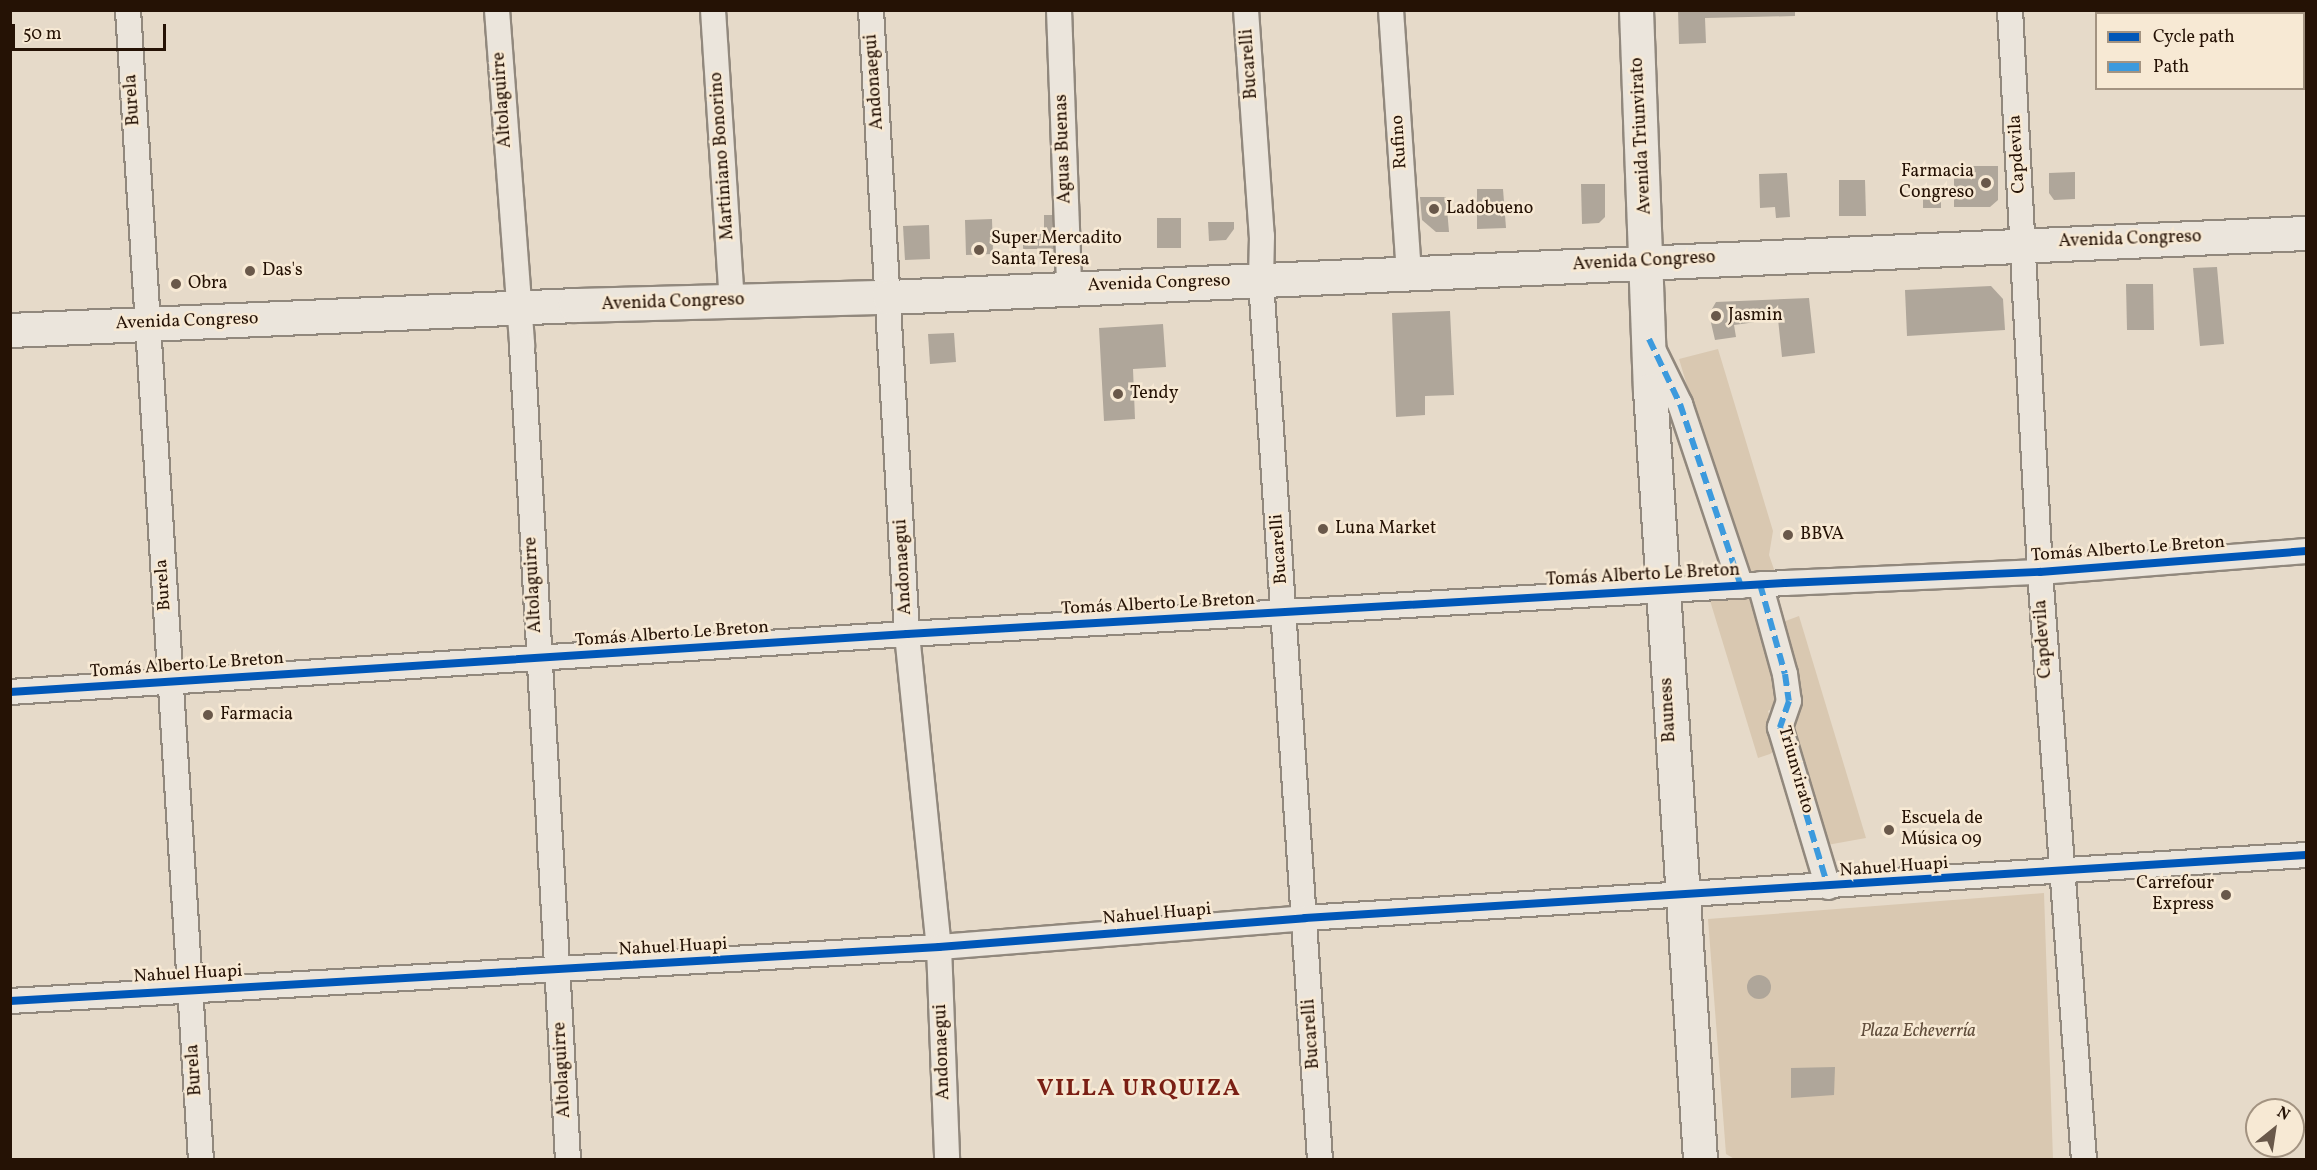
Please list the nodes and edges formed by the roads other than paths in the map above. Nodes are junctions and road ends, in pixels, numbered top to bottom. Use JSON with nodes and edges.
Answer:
{"nodes":[{"id":1,"x":128,"y":10,"type":"edge"},
{"id":2,"x":497,"y":10,"type":"edge"},
{"id":3,"x":713,"y":10,"type":"edge"},
{"id":4,"x":871,"y":10,"type":"edge"},
{"id":5,"x":1059,"y":10,"type":"edge"},
{"id":6,"x":1246,"y":10,"type":"edge"},
{"id":7,"x":1391,"y":10,"type":"edge"},
{"id":8,"x":1636,"y":10,"type":"edge"},
{"id":9,"x":2010,"y":10,"type":"edge"},
{"id":10,"x":2307,"y":233,"type":"edge"},
{"id":11,"x":2023,"y":244,"type":"junction"},
{"id":12,"x":1647,"y":261,"type":"junction"},
{"id":13,"x":1409,"y":273,"type":"junction"},
{"id":14,"x":1260,"y":281,"type":"junction"},
{"id":15,"x":1069,"y":287,"type":"junction"},
{"id":16,"x":889,"y":297,"type":"junction"},
{"id":17,"x":732,"y":301,"type":"junction"},
{"id":18,"x":518,"y":308,"type":"junction"},
{"id":19,"x":147,"y":324,"type":"junction"},
{"id":20,"x":10,"y":330,"type":"edge"},
{"id":21,"x":1649,"y":339,"type":"junction"},
{"id":22,"x":2307,"y":551,"type":"edge"},
{"id":23,"x":2040,"y":572,"type":"junction"},
{"id":24,"x":1750,"y":585,"type":"junction"},
{"id":25,"x":1663,"y":590,"type":"junction"},
{"id":26,"x":1285,"y":613,"type":"junction"},
{"id":27,"x":908,"y":634,"type":"junction"},
{"id":28,"x":538,"y":659,"type":"junction"},
{"id":29,"x":170,"y":681,"type":"junction"},
{"id":30,"x":10,"y":692,"type":"edge"},
{"id":31,"x":2307,"y":855,"type":"edge"},
{"id":32,"x":2061,"y":872,"type":"junction"},
{"id":33,"x":1828,"y":887,"type":"junction"},
{"id":34,"x":1681,"y":897,"type":"junction"},
{"id":35,"x":1305,"y":918,"type":"junction"},
{"id":36,"x":939,"y":947,"type":"junction"},
{"id":37,"x":558,"y":970,"type":"junction"},
{"id":38,"x":190,"y":989,"type":"junction"},
{"id":39,"x":10,"y":1000,"type":"edge"},
{"id":40,"x":201,"y":1160,"type":"edge"},
{"id":41,"x":568,"y":1160,"type":"edge"},
{"id":42,"x":947,"y":1160,"type":"edge"},
{"id":43,"x":1320,"y":1160,"type":"edge"},
{"id":44,"x":1700,"y":1160,"type":"edge"},
{"id":45,"x":2084,"y":1160,"type":"edge"}],
"edges":[{"from":1,"to":19,"type":"street","name":"Burela"},
{"from":2,"to":18,"type":"street","name":"Altolaguirre"},
{"from":3,"to":17,"type":"street","name":"Martiniano Bonorino"},
{"from":4,"to":16,"type":"street","name":"Andonaegui"},
{"from":5,"to":15,"type":"street","name":"Aguas Buenas"},
{"from":6,"to":14,"type":"street","name":"Bucarelli"},
{"from":7,"to":13,"type":"street","name":"Rufino"},
{"from":8,"to":12,"type":"main road","name":"Avenida Triunvirato"},
{"from":9,"to":11,"type":"street","name":"Capdevila"},
{"from":10,"to":11,"type":"main road","name":"Avenida Congreso"},
{"from":11,"to":12,"type":"main road","name":"Avenida Congreso"},
{"from":11,"to":23,"type":"street","name":"Capdevila"},
{"from":12,"to":13,"type":"main road","name":"Avenida Congreso"},
{"from":12,"to":21,"type":"main road","name":"Bauness"},
{"from":13,"to":14,"type":"main road","name":"Avenida Congreso"},
{"from":14,"to":15,"type":"main road","name":"Avenida Congreso"},
{"from":14,"to":26,"type":"street","name":"Bucarelli"},
{"from":15,"to":16,"type":"main road","name":"Avenida Congreso"},
{"from":16,"to":17,"type":"main road","name":"Avenida Congreso"},
{"from":16,"to":27,"type":"street","name":"Andonaegui"},
{"from":17,"to":18,"type":"main road","name":"Avenida Congreso"},
{"from":18,"to":19,"type":"main road","name":"Avenida Congreso"},
{"from":18,"to":28,"type":"street","name":"Altolaguirre"},
{"from":19,"to":20,"type":"main road","name":"Avenida Congreso"},
{"from":19,"to":29,"type":"street","name":"Burela"},
{"from":21,"to":24,"type":"street","name":"Triunvirato"},
{"from":21,"to":25,"type":"main road","name":"Bauness"},
{"from":22,"to":23,"type":"street","name":"Tomás Alberto Le Breton"},
{"from":23,"to":24,"type":"street","name":"Tomás Alberto Le Breton"},
{"from":23,"to":32,"type":"street","name":"Capdevila"},
{"from":24,"to":25,"type":"street","name":"Tomás Alberto Le Breton"},
{"from":24,"to":33,"type":"street","name":"Triunvirato"},
{"from":25,"to":26,"type":"street","name":"Tomás Alberto Le Breton"},
{"from":25,"to":34,"type":"main road","name":"Bauness"},
{"from":26,"to":27,"type":"street","name":"Tomás Alberto Le Breton"},
{"from":26,"to":35,"type":"street","name":"Bucarelli"},
{"from":27,"to":28,"type":"street","name":"Tomás Alberto Le Breton"},
{"from":27,"to":36,"type":"street","name":"Andonaegui"},
{"from":28,"to":29,"type":"street","name":"Tomás Alberto Le Breton"},
{"from":28,"to":37,"type":"street","name":"Altolaguirre"},
{"from":29,"to":30,"type":"street","name":"Tomás Alberto Le Breton"},
{"from":29,"to":38,"type":"street","name":"Burela"},
{"from":31,"to":32,"type":"street","name":"Nahuel Huapi"},
{"from":32,"to":33,"type":"street","name":"Nahuel Huapi"},
{"from":32,"to":45,"type":"street","name":"Capdevila"},
{"from":33,"to":34,"type":"street","name":"Nahuel Huapi"},
{"from":34,"to":35,"type":"street","name":"Nahuel Huapi"},
{"from":34,"to":44,"type":"main road","name":"Bauness"},
{"from":35,"to":36,"type":"street","name":"Nahuel Huapi"},
{"from":35,"to":43,"type":"street","name":"Bucarelli"},
{"from":36,"to":37,"type":"street","name":"Nahuel Huapi"},
{"from":36,"to":42,"type":"street","name":"Andonaegui"},
{"from":37,"to":38,"type":"street","name":"Nahuel Huapi"},
{"from":37,"to":41,"type":"street","name":"Altolaguirre"},
{"from":38,"to":39,"type":"street","name":"Nahuel Huapi"},
{"from":38,"to":40,"type":"street","name":"Burela"}]}
